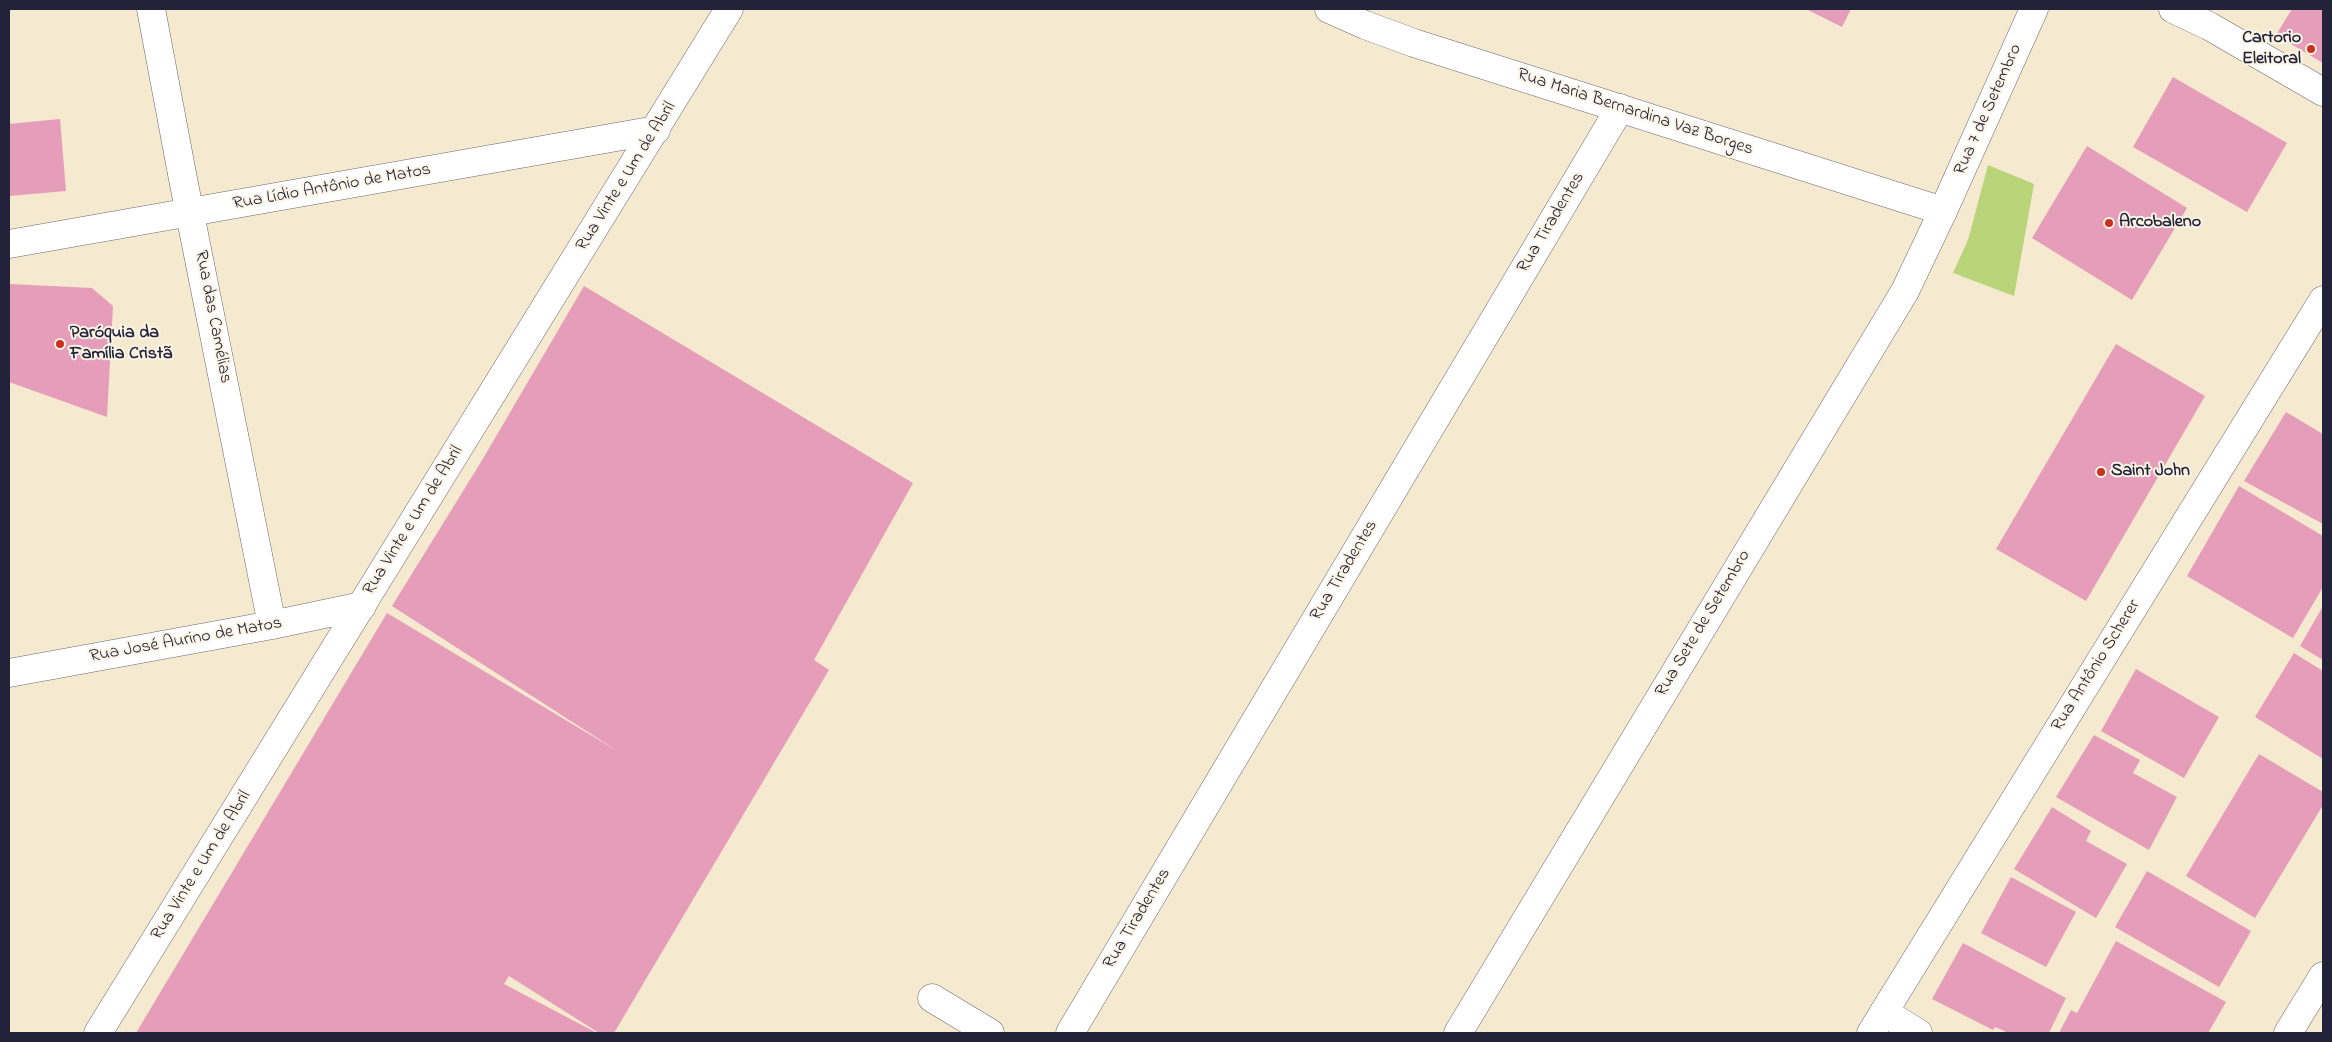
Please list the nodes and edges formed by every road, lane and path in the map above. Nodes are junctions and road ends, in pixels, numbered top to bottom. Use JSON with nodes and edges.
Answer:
{"nodes":[{"id":1,"x":151,"y":9,"type":"edge"},
{"id":2,"x":729,"y":9,"type":"edge"},
{"id":3,"x":1328,"y":9,"type":"edge"},
{"id":4,"x":2034,"y":9,"type":"edge"},
{"id":5,"x":2173,"y":9,"type":"edge"},
{"id":6,"x":2323,"y":92,"type":"edge"},
{"id":7,"x":1620,"y":108,"type":"junction"},
{"id":8,"x":656,"y":130,"type":"junction"},
{"id":9,"x":1944,"y":211,"type":"junction"},
{"id":10,"x":191,"y":212,"type":"junction"},
{"id":11,"x":9,"y":244,"type":"edge"},
{"id":12,"x":2323,"y":300,"type":"edge"},
{"id":13,"x":362,"y":606,"type":"junction"},
{"id":14,"x":272,"y":625,"type":"junction"},
{"id":15,"x":9,"y":673,"type":"edge"},
{"id":16,"x":2323,"y":976,"type":"edge"},
{"id":17,"x":932,"y":998,"type":"dead end"},
{"id":18,"x":1878,"y":1023,"type":"edge"},
{"id":19,"x":98,"y":1033,"type":"edge"},
{"id":20,"x":990,"y":1033,"type":"edge"},
{"id":21,"x":1070,"y":1033,"type":"edge"},
{"id":22,"x":1458,"y":1033,"type":"edge"},
{"id":23,"x":1918,"y":1033,"type":"edge"},
{"id":24,"x":2288,"y":1033,"type":"edge"}],
"edges":[{"from":1,"to":10,"type":"street","name":"Rua das Camélias"},
{"from":2,"to":8,"type":"street","name":"Rua Vinte e Um de Abril"},
{"from":3,"to":7,"type":"street","name":"Rua Maria Bernardina Vaz Borges"},
{"from":4,"to":9,"type":"street","name":"Rua 7 de Setembro"},
{"from":5,"to":6,"type":"street"},
{"from":7,"to":9,"type":"street","name":"Rua Maria Bernardina Vaz Borges"},
{"from":7,"to":21,"type":"street","name":"Rua Tiradentes"},
{"from":8,"to":10,"type":"street","name":"Rua Lídio Antônio de Matos"},
{"from":8,"to":13,"type":"street","name":"Rua Vinte e Um de Abril"},
{"from":9,"to":22,"type":"street","name":"Rua Sete de Setembro"},
{"from":10,"to":11,"type":"street","name":"Rua Lídio Antônio de Matos"},
{"from":10,"to":14,"type":"street","name":"Rua das Camélias"},
{"from":12,"to":18,"type":"street","name":"Rua Antônio Scherer"},
{"from":13,"to":14,"type":"street","name":"Rua José Aurino de Matos"},
{"from":13,"to":19,"type":"street","name":"Rua Vinte e Um de Abril"},
{"from":14,"to":15,"type":"street","name":"Rua José Aurino de Matos"},
{"from":16,"to":24,"type":"street"},
{"from":17,"to":20,"type":"street"},
{"from":18,"to":23,"type":"street"}]}
